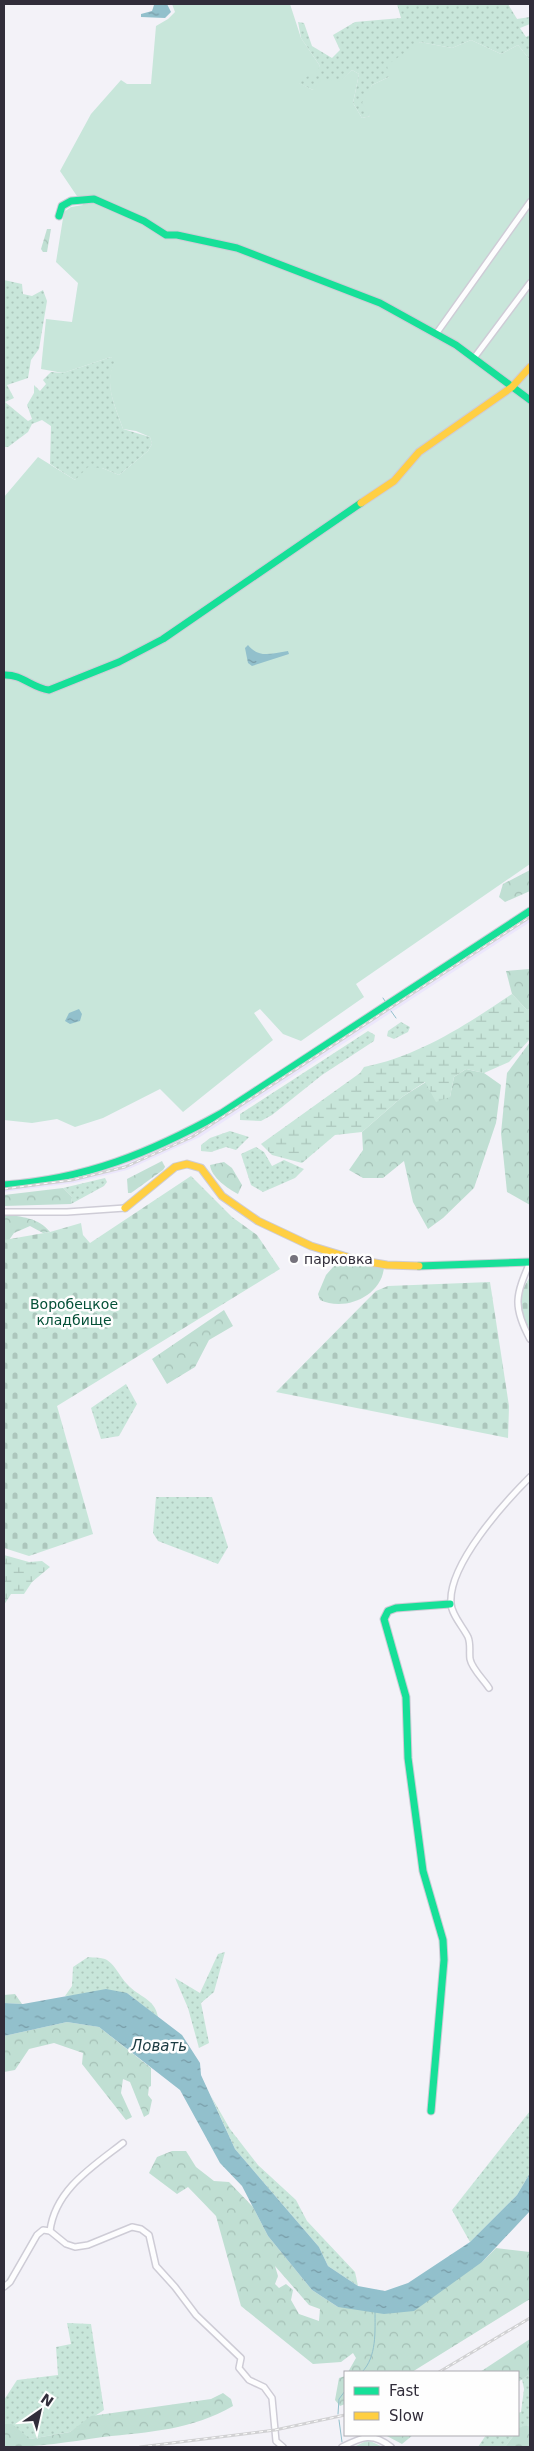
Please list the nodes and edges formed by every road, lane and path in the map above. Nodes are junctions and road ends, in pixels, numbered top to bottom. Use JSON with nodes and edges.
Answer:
{"nodes":[{"id":1,"x":530,"y":202,"type":"edge"},
{"id":2,"x":59,"y":216,"type":"dead end"},
{"id":3,"x":530,"y":282,"type":"edge"},
{"id":4,"x":436,"y":334,"type":"junction"},
{"id":5,"x":474,"y":358,"type":"junction"},
{"id":6,"x":530,"y":367,"type":"edge"},
{"id":7,"x":512,"y":387,"type":"junction"},
{"id":8,"x":530,"y":400,"type":"edge"},
{"id":9,"x":4,"y":675,"type":"edge"},
{"id":10,"x":530,"y":911,"type":"edge"},
{"id":11,"x":4,"y":1185,"type":"edge"},
{"id":12,"x":125,"y":1208,"type":"joint"},
{"id":13,"x":4,"y":1212,"type":"edge"},
{"id":14,"x":530,"y":1262,"type":"edge"},
{"id":15,"x":530,"y":1338,"type":"edge"},
{"id":16,"x":530,"y":1477,"type":"edge"},
{"id":17,"x":450,"y":1604,"type":"junction"},
{"id":18,"x":489,"y":1688,"type":"dead end"},
{"id":19,"x":430,"y":2111,"type":"dead end"},
{"id":20,"x":123,"y":2143,"type":"dead end"},
{"id":21,"x":50,"y":2231,"type":"junction"},
{"id":22,"x":4,"y":2287,"type":"edge"},
{"id":23,"x":284,"y":2447,"type":"edge"},
{"id":24,"x":342,"y":2447,"type":"edge"},
{"id":25,"x":391,"y":2447,"type":"edge"}],
"edges":[{"from":1,"to":4,"type":"street"},
{"from":2,"to":4,"type":"street"},
{"from":3,"to":5,"type":"street"},
{"from":4,"to":5,"type":"street"},
{"from":5,"to":7,"type":"street"},
{"from":6,"to":7,"type":"street"},
{"from":7,"to":8,"type":"street"},
{"from":7,"to":9,"type":"street"},
{"from":10,"to":11,"type":"street"},
{"from":12,"to":13,"type":"street"},
{"from":12,"to":14,"type":"street"},
{"from":14,"to":15,"type":"street"},
{"from":16,"to":17,"type":"street"},
{"from":17,"to":18,"type":"street"},
{"from":17,"to":19,"type":"street"},
{"from":20,"to":21,"type":"street"},
{"from":21,"to":22,"type":"street"},
{"from":21,"to":23,"type":"street"},
{"from":24,"to":25,"type":"street"}]}
